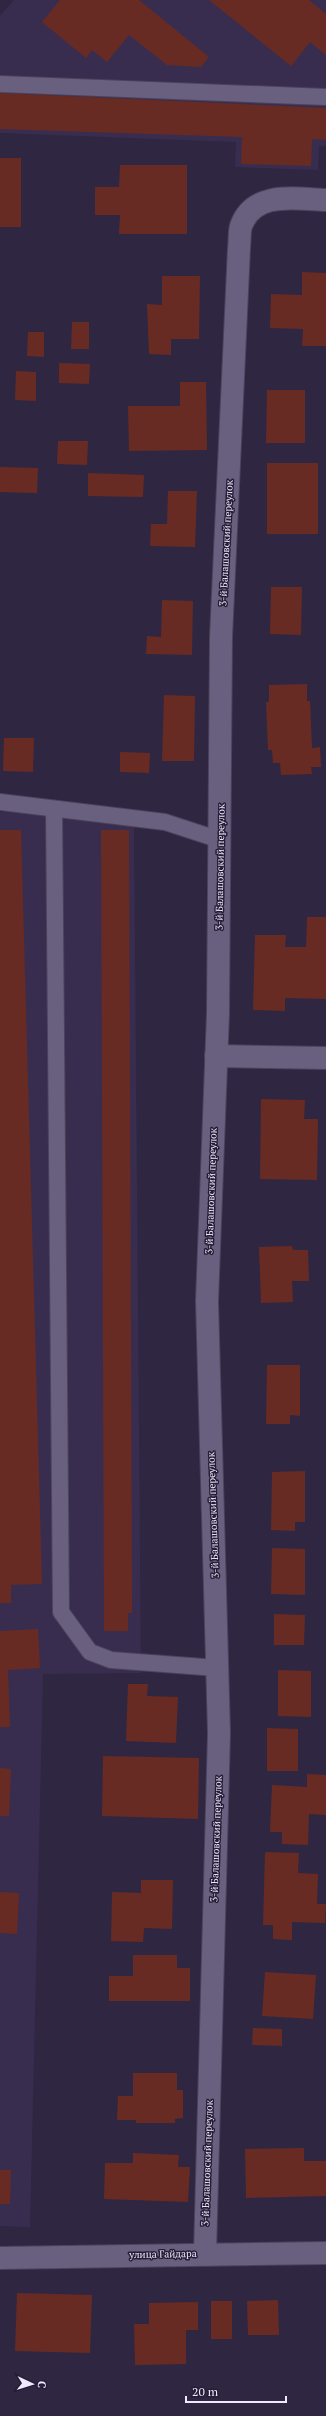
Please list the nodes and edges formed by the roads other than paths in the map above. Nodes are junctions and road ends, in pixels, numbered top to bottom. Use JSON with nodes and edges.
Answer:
{"nodes":[{"id":1,"x":0,"y":84,"type":"edge"},
{"id":2,"x":326,"y":98,"type":"edge"},
{"id":3,"x":326,"y":200,"type":"edge"},
{"id":4,"x":0,"y":802,"type":"edge"},
{"id":5,"x":54,"y":809,"type":"junction"},
{"id":6,"x":220,"y":840,"type":"junction"},
{"id":7,"x":216,"y":1056,"type":"junction"},
{"id":8,"x":326,"y":1058,"type":"edge"},
{"id":9,"x":217,"y":1668,"type":"junction"},
{"id":10,"x":326,"y":2253,"type":"edge"},
{"id":11,"x":205,"y":2254,"type":"junction"},
{"id":12,"x":0,"y":2258,"type":"edge"}],
"edges":[{"from":1,"to":2,"type":"lane"},
{"from":3,"to":6,"type":"street","name":"3-й Балашовский переулок"},
{"from":4,"to":5,"type":"lane"},
{"from":5,"to":6,"type":"lane"},
{"from":5,"to":9,"type":"lane"},
{"from":6,"to":7,"type":"street","name":"3-й Балашовский переулок"},
{"from":7,"to":8,"type":"street"},
{"from":7,"to":9,"type":"street","name":"3-й Балашовский переулок"},
{"from":9,"to":11,"type":"street","name":"3-й Балашовский переулок"},
{"from":10,"to":11,"type":"street","name":"улица Гайдара"},
{"from":11,"to":12,"type":"street","name":"улица Гайдара"}]}
